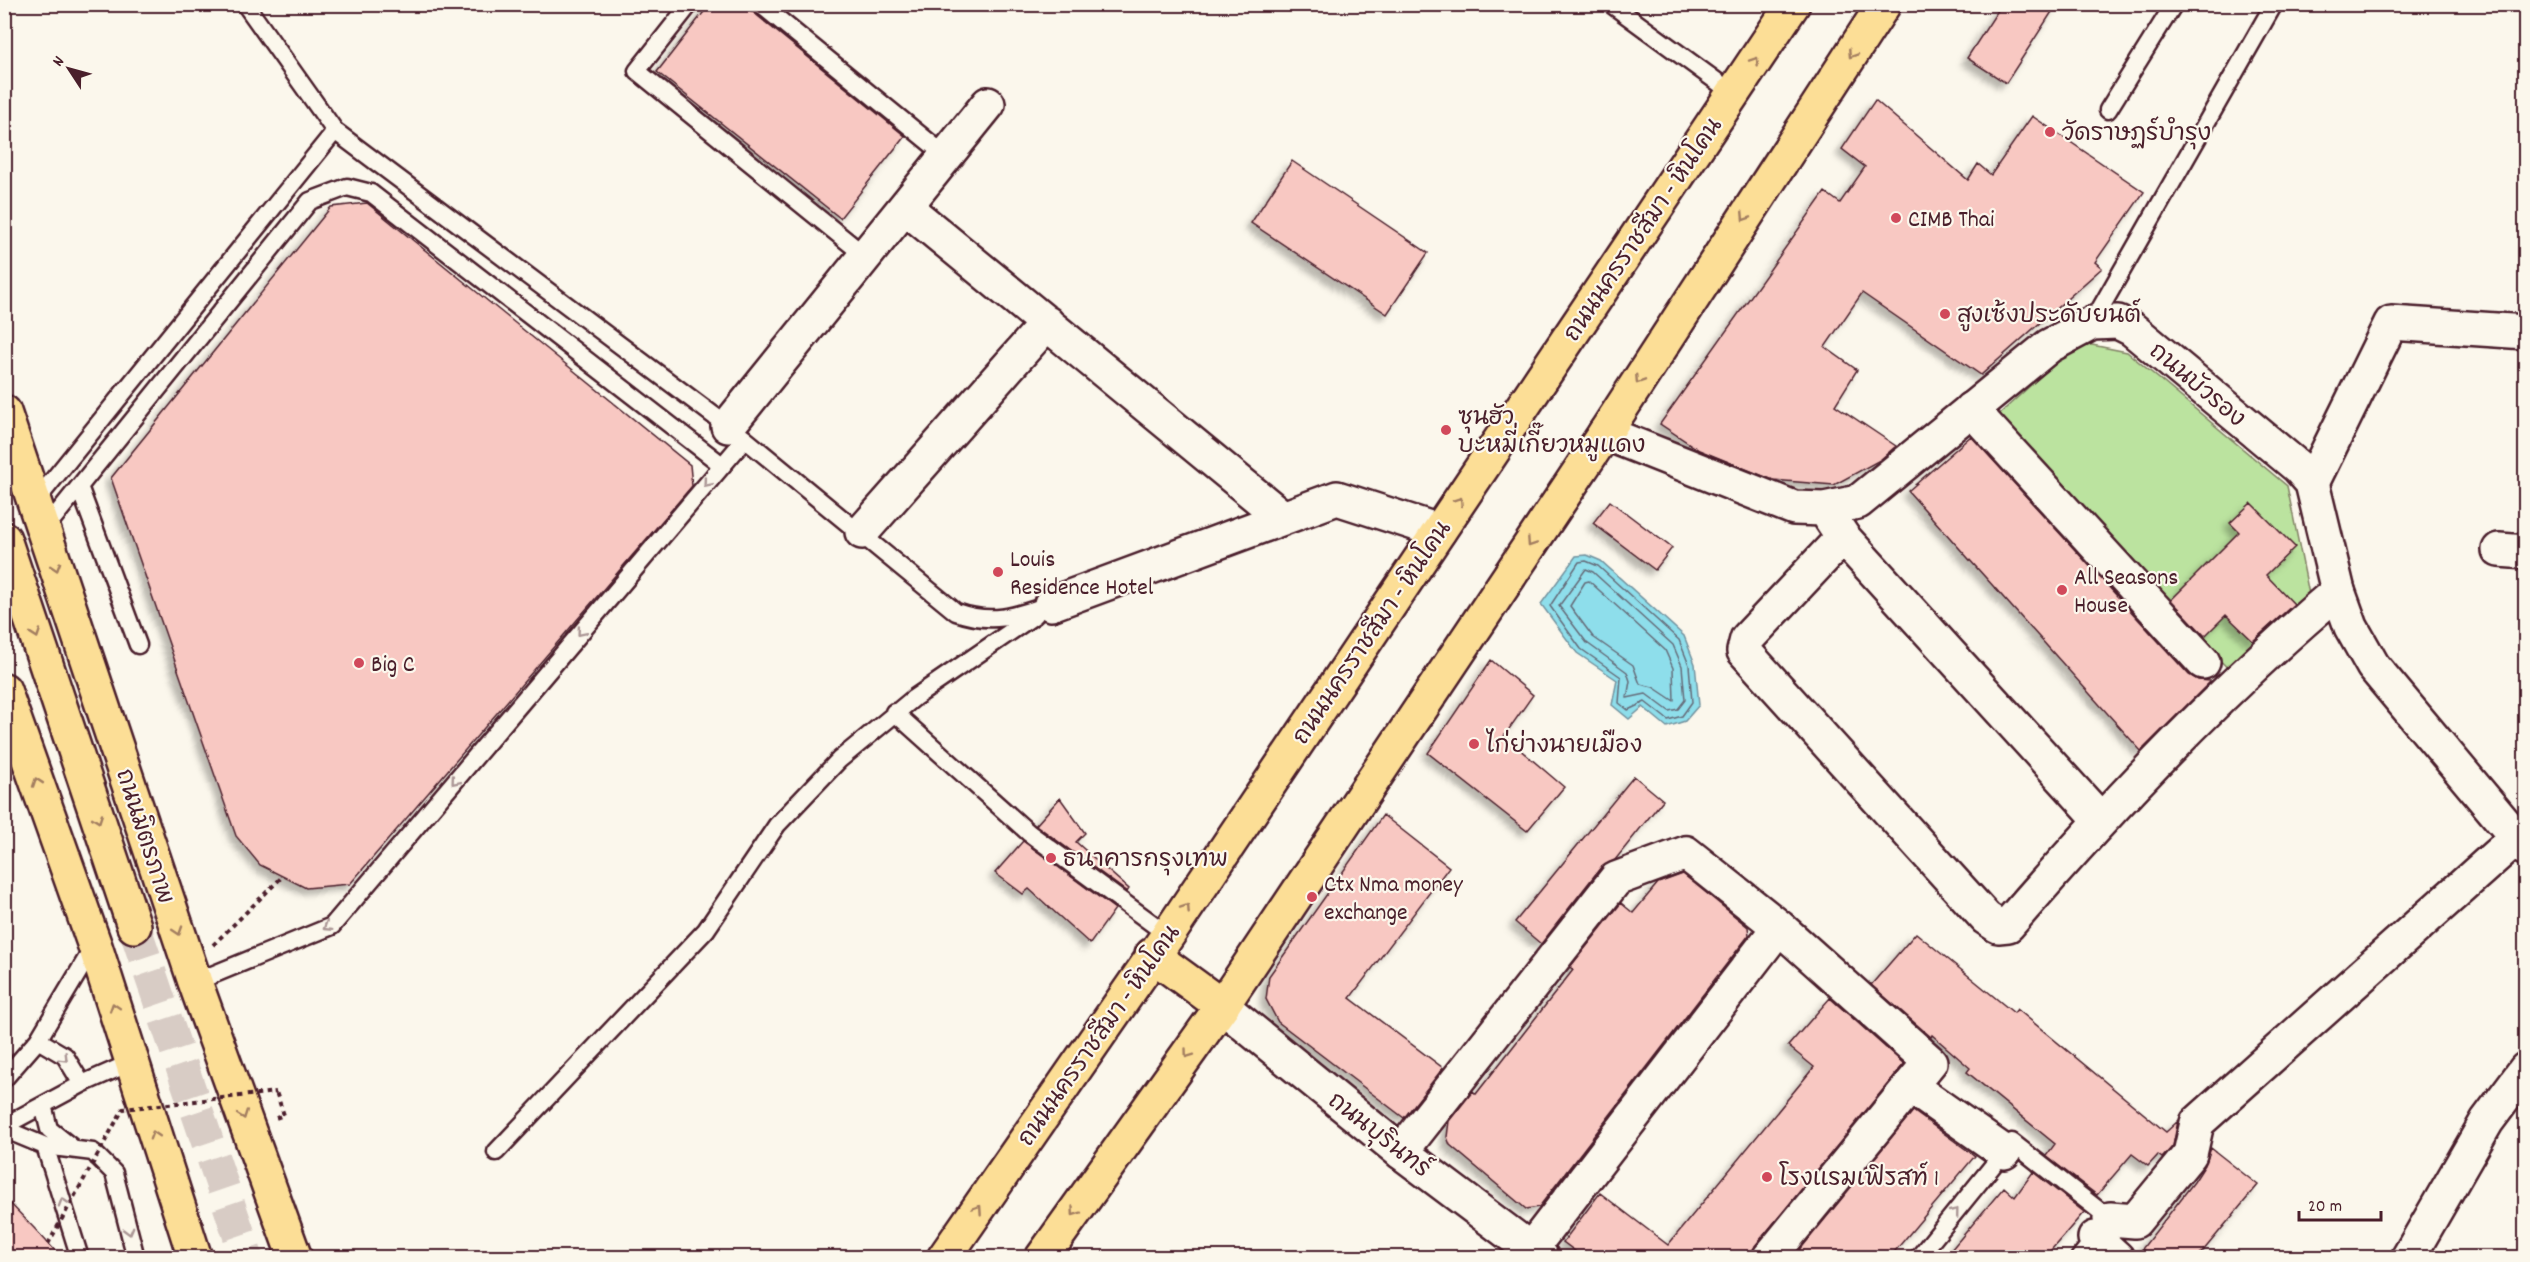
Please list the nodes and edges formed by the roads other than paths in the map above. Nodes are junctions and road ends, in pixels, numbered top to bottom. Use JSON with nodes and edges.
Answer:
{"nodes":[{"id":1,"x":245,"y":4,"type":"edge"},
{"id":2,"x":690,"y":4,"type":"edge"},
{"id":3,"x":760,"y":4,"type":"edge"},
{"id":4,"x":1611,"y":4,"type":"edge"},
{"id":5,"x":1793,"y":4,"type":"edge"},
{"id":6,"x":1884,"y":4,"type":"edge"},
{"id":7,"x":2175,"y":4,"type":"edge"},
{"id":8,"x":2274,"y":4,"type":"edge"},
{"id":9,"x":1734,"y":94,"type":"junction"},
{"id":10,"x":988,"y":104,"type":"dead end"},
{"id":11,"x":2108,"y":110,"type":"dead end"},
{"id":12,"x":335,"y":131,"type":"junction"},
{"id":13,"x":946,"y":156,"type":"junction"},
{"id":14,"x":905,"y":207,"type":"junction"},
{"id":15,"x":864,"y":255,"type":"junction"},
{"id":16,"x":2092,"y":322,"type":"junction"},
{"id":17,"x":1047,"y":323,"type":"junction"},
{"id":18,"x":2526,"y":332,"type":"edge"},
{"id":19,"x":1971,"y":409,"type":"junction"},
{"id":20,"x":4,"y":412,"type":"edge"},
{"id":21,"x":737,"y":433,"type":"junction"},
{"id":22,"x":1605,"y":433,"type":"junction"},
{"id":23,"x":722,"y":465,"type":"junction"},
{"id":24,"x":2312,"y":483,"type":"junction"},
{"id":25,"x":80,"y":489,"type":"junction"},
{"id":26,"x":1824,"y":510,"type":"junction"},
{"id":27,"x":40,"y":516,"type":"junction"},
{"id":28,"x":1282,"y":518,"type":"junction"},
{"id":29,"x":1439,"y":531,"type":"junction"},
{"id":30,"x":862,"y":532,"type":"junction"},
{"id":31,"x":1843,"y":537,"type":"junction"},
{"id":32,"x":4,"y":539,"type":"edge"},
{"id":33,"x":2338,"y":591,"type":"junction"},
{"id":34,"x":1051,"y":604,"type":"junction"},
{"id":35,"x":138,"y":645,"type":"dead end"},
{"id":36,"x":2203,"y":662,"type":"dead end"},
{"id":37,"x":4,"y":690,"type":"edge"},
{"id":38,"x":894,"y":712,"type":"junction"},
{"id":39,"x":2100,"y":819,"type":"junction"},
{"id":40,"x":2521,"y":844,"type":"edge"},
{"id":41,"x":134,"y":926,"type":"tunnel mouth"},
{"id":42,"x":1779,"y":927,"type":"junction"},
{"id":43,"x":1160,"y":945,"type":"junction"},
{"id":44,"x":95,"y":946,"type":"junction"},
{"id":45,"x":195,"y":982,"type":"junction"},
{"id":46,"x":1222,"y":1006,"type":"junction"},
{"id":47,"x":38,"y":1040,"type":"junction"},
{"id":48,"x":132,"y":1062,"type":"junction"},
{"id":49,"x":2526,"y":1069,"type":"edge"},
{"id":50,"x":4,"y":1080,"type":"edge"},
{"id":51,"x":82,"y":1084,"type":"junction"},
{"id":52,"x":1910,"y":1086,"type":"junction"},
{"id":53,"x":44,"y":1105,"type":"junction"},
{"id":54,"x":4,"y":1127,"type":"edge"},
{"id":55,"x":45,"y":1146,"type":"junction"},
{"id":56,"x":75,"y":1150,"type":"junction"},
{"id":57,"x":496,"y":1152,"type":"dead end"},
{"id":58,"x":1401,"y":1152,"type":"junction"},
{"id":59,"x":2004,"y":1152,"type":"junction"},
{"id":60,"x":2100,"y":1243,"type":"edge"},
{"id":61,"x":1536,"y":1253,"type":"edge"},
{"id":62,"x":80,"y":1257,"type":"edge"},
{"id":63,"x":136,"y":1257,"type":"edge"},
{"id":64,"x":195,"y":1257,"type":"edge"},
{"id":65,"x":295,"y":1257,"type":"edge"},
{"id":66,"x":944,"y":1257,"type":"edge"},
{"id":67,"x":1042,"y":1257,"type":"edge"},
{"id":68,"x":1769,"y":1257,"type":"edge"},
{"id":69,"x":1918,"y":1257,"type":"edge"},
{"id":70,"x":2408,"y":1257,"type":"edge"}],
"edges":[{"from":1,"to":12,"type":"lane"},
{"from":2,"to":15,"type":"lane"},
{"from":3,"to":13,"type":"lane"},
{"from":4,"to":9,"type":"lane"},
{"from":9,"to":5,"type":"main road","name":"ถนนนครราชสีมา - หินโคน","one_way":true},
{"from":6,"to":22,"type":"main road","one_way":true},
{"from":7,"to":11,"type":"lane"},
{"from":8,"to":16,"type":"lane"},
{"from":29,"to":9,"type":"main road","name":"ถนนนครราชสีมา - หินโคน","one_way":true},
{"from":10,"to":13,"type":"street"},
{"from":12,"to":21,"type":"lane"},
{"from":12,"to":27,"type":"lane"},
{"from":13,"to":14,"type":"street"},
{"from":14,"to":15,"type":"street"},
{"from":14,"to":17,"type":"street"},
{"from":15,"to":21,"type":"street"},
{"from":16,"to":19,"type":"street"},
{"from":16,"to":24,"type":"street","name":"ถนนบัวรอง"},
{"from":17,"to":28,"type":"street"},
{"from":17,"to":30,"type":"street"},
{"from":18,"to":24,"type":"street"},
{"from":19,"to":26,"type":"street"},
{"from":19,"to":36,"type":"street"},
{"from":20,"to":27,"type":"main road","name":"ถนนมิตรภาพ"},
{"from":21,"to":23,"type":"lane"},
{"from":21,"to":30,"type":"lane"},
{"from":22,"to":26,"type":"street"},
{"from":22,"to":46,"type":"main road","one_way":true},
{"from":23,"to":25,"type":"lane"},
{"from":23,"to":45,"type":"lane","one_way":true},
{"from":24,"to":33,"type":"street"},
{"from":25,"to":27,"type":"lane"},
{"from":25,"to":35,"type":"lane"},
{"from":26,"to":31,"type":"street"},
{"from":27,"to":45,"type":"main road","name":"ถนนมิตรภาพ","one_way":true},
{"from":28,"to":29,"type":"street"},
{"from":28,"to":34,"type":"street"},
{"from":43,"to":29,"type":"main road","name":"ถนนนครราชสีมา - หินโคน","one_way":true},
{"from":30,"to":34,"type":"lane"},
{"from":31,"to":39,"type":"street"},
{"from":31,"to":39,"type":"street"},
{"from":32,"to":41,"type":"main road","one_way":true},
{"from":33,"to":39,"type":"street"},
{"from":33,"to":40,"type":"street"},
{"from":34,"to":38,"type":"lane"},
{"from":44,"to":37,"type":"main road","one_way":true},
{"from":38,"to":43,"type":"lane"},
{"from":38,"to":57,"type":"lane"},
{"from":40,"to":60,"type":"street"},
{"from":42,"to":52,"type":"street"},
{"from":42,"to":58,"type":"street"},
{"from":42,"to":61,"type":"street"},
{"from":43,"to":46,"type":"main road"},
{"from":66,"to":43,"type":"main road","name":"ถนนนครราชสีมา - หินโคน","one_way":true},
{"from":44,"to":47,"type":"lane"},
{"from":48,"to":44,"type":"main road","one_way":true},
{"from":45,"to":65,"type":"main road","name":"ถนนมิตรภาพ","one_way":true},
{"from":46,"to":58,"type":"street","name":"ถนนบุรินทร์"},
{"from":46,"to":67,"type":"main road","one_way":true},
{"from":47,"to":50,"type":"lane"},
{"from":47,"to":51,"type":"lane","one_way":true},
{"from":48,"to":51,"type":"lane"},
{"from":64,"to":48,"type":"main road","one_way":true},
{"from":49,"to":70,"type":"street"},
{"from":51,"to":53,"type":"lane"},
{"from":52,"to":59,"type":"street"},
{"from":52,"to":68,"type":"street"},
{"from":53,"to":54,"type":"lane"},
{"from":53,"to":56,"type":"lane"},
{"from":54,"to":55,"type":"lane"},
{"from":55,"to":56,"type":"lane"},
{"from":62,"to":55,"type":"lane","one_way":true},
{"from":56,"to":63,"type":"lane","one_way":true},
{"from":58,"to":61,"type":"street","name":"ถนนบุรินทร์"},
{"from":59,"to":60,"type":"lane"},
{"from":69,"to":59,"type":"lane","one_way":true}]}
